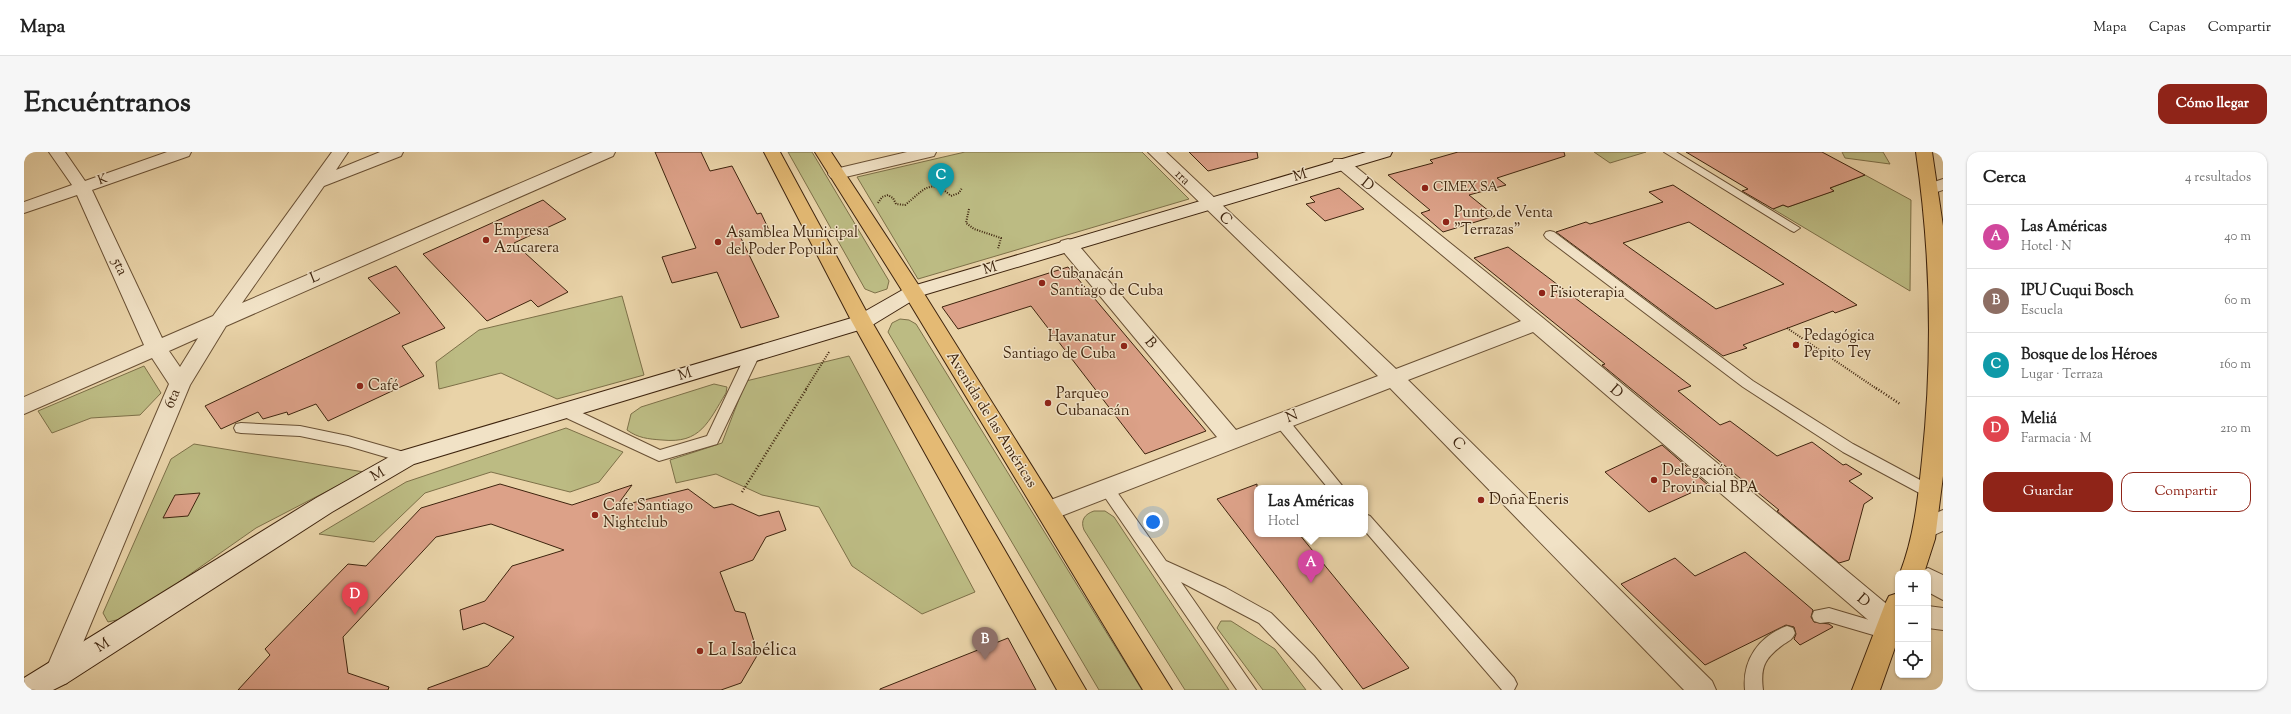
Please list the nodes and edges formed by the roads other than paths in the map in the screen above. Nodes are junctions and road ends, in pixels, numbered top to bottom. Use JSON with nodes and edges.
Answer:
{"nodes":[{"id":1,"x":56,"y":152,"type":"edge"},
{"id":2,"x":183,"y":152,"type":"edge"},
{"id":3,"x":340,"y":152,"type":"edge"},
{"id":4,"x":395,"y":152,"type":"edge"},
{"id":5,"x":607,"y":152,"type":"edge"},
{"id":6,"x":772,"y":152,"type":"edge"},
{"id":7,"x":823,"y":152,"type":"edge"},
{"id":8,"x":928,"y":152,"type":"edge"},
{"id":9,"x":1156,"y":152,"type":"edge"},
{"id":10,"x":1384,"y":152,"type":"edge"},
{"id":11,"x":1669,"y":152,"type":"edge"},
{"id":12,"x":1924,"y":152,"type":"edge"},
{"id":13,"x":1340,"y":163,"type":"junction"},
{"id":14,"x":837,"y":174,"type":"junction"},
{"id":15,"x":320,"y":182,"type":"junction"},
{"id":16,"x":1937,"y":186,"type":"edge"},
{"id":17,"x":82,"y":188,"type":"junction"},
{"id":18,"x":1208,"y":203,"type":"junction"},
{"id":19,"x":24,"y":208,"type":"edge"},
{"id":20,"x":1794,"y":228,"type":"dead end"},
{"id":21,"x":1550,"y":235,"type":"dead end"},
{"id":22,"x":1068,"y":246,"type":"junction"},
{"id":23,"x":913,"y":292,"type":"junction"},
{"id":24,"x":1942,"y":316,"type":"edge"},
{"id":25,"x":220,"y":320,"type":"junction"},
{"id":26,"x":862,"y":322,"type":"junction"},
{"id":27,"x":1536,"y":323,"type":"junction"},
{"id":28,"x":156,"y":348,"type":"junction"},
{"id":29,"x":753,"y":354,"type":"junction"},
{"id":30,"x":1393,"y":378,"type":"junction"},
{"id":31,"x":180,"y":384,"type":"junction"},
{"id":32,"x":24,"y":406,"type":"edge"},
{"id":33,"x":565,"y":411,"type":"junction"},
{"id":34,"x":1281,"y":421,"type":"junction"},
{"id":35,"x":241,"y":428,"type":"dead end"},
{"id":36,"x":1232,"y":440,"type":"junction"},
{"id":37,"x":406,"y":458,"type":"junction"},
{"id":38,"x":1334,"y":485,"type":"edge"},
{"id":39,"x":1107,"y":488,"type":"junction"},
{"id":40,"x":1930,"y":492,"type":"junction"},
{"id":41,"x":1048,"y":511,"type":"junction"},
{"id":42,"x":1368,"y":523,"type":"edge"},
{"id":43,"x":1934,"y":524,"type":"edge"},
{"id":44,"x":1162,"y":566,"type":"junction"},
{"id":45,"x":1920,"y":570,"type":"edge"},
{"id":46,"x":1931,"y":581,"type":"edge"},
{"id":47,"x":1943,"y":589,"type":"edge"},
{"id":48,"x":1820,"y":616,"type":"dead end"},
{"id":49,"x":1931,"y":617,"type":"edge"},
{"id":50,"x":1943,"y":619,"type":"edge"},
{"id":51,"x":1893,"y":620,"type":"edge"},
{"id":52,"x":1787,"y":633,"type":"dead end"},
{"id":53,"x":57,"y":674,"type":"junction"},
{"id":54,"x":1508,"y":684,"type":"dead end"},
{"id":55,"x":28,"y":690,"type":"edge"},
{"id":56,"x":1072,"y":690,"type":"edge"},
{"id":57,"x":1158,"y":690,"type":"edge"},
{"id":58,"x":1247,"y":690,"type":"edge"},
{"id":59,"x":1333,"y":690,"type":"edge"},
{"id":60,"x":1702,"y":690,"type":"edge"},
{"id":61,"x":1754,"y":690,"type":"edge"},
{"id":62,"x":1866,"y":690,"type":"edge"}],
"edges":[{"from":1,"to":17,"type":"street","name":"5ta"},
{"from":2,"to":17,"type":"street","name":"K"},
{"from":3,"to":15,"type":"street","name":"6ta"},
{"from":4,"to":15,"type":"street"},
{"from":5,"to":25,"type":"street","name":"L"},
{"from":6,"to":26,"type":"main road"},
{"from":7,"to":14,"type":"main road","name":"Avenida de las Américas"},
{"from":8,"to":14,"type":"street"},
{"from":9,"to":18,"type":"street","name":"1ra"},
{"from":10,"to":13,"type":"street","name":"M"},
{"from":11,"to":20,"type":"lane"},
{"from":12,"to":16,"type":"main road"},
{"from":13,"to":18,"type":"street","name":"M"},
{"from":13,"to":27,"type":"street","name":"D"},
{"from":14,"to":23,"type":"main road","name":"Avenida de las Américas"},
{"from":15,"to":25,"type":"street","name":"6ta"},
{"from":16,"to":24,"type":"main road"},
{"from":17,"to":19,"type":"street","name":"K"},
{"from":17,"to":28,"type":"street","name":"5ta"},
{"from":18,"to":22,"type":"street","name":"M"},
{"from":18,"to":30,"type":"street","name":"C"},
{"from":21,"to":40,"type":"lane"},
{"from":22,"to":23,"type":"street","name":"M"},
{"from":22,"to":36,"type":"street","name":"B"},
{"from":23,"to":26,"type":"street","name":"M"},
{"from":23,"to":41,"type":"main road","name":"Avenida de las Américas"},
{"from":24,"to":40,"type":"main road"},
{"from":25,"to":28,"type":"street","name":"L"},
{"from":25,"to":31,"type":"street","name":"6ta"},
{"from":26,"to":29,"type":"street","name":"M"},
{"from":26,"to":56,"type":"main road"},
{"from":27,"to":30,"type":"street","name":"N"},
{"from":27,"to":51,"type":"street","name":"D"},
{"from":28,"to":31,"type":"street","name":"5ta"},
{"from":28,"to":32,"type":"street","name":"L"},
{"from":29,"to":33,"type":"street","name":"M"},
{"from":29,"to":33,"type":"lane"},
{"from":30,"to":34,"type":"street","name":"N"},
{"from":30,"to":60,"type":"street","name":"C"},
{"from":31,"to":53,"type":"street","name":"6ta"},
{"from":33,"to":37,"type":"street","name":"M"},
{"from":34,"to":36,"type":"street","name":"N"},
{"from":34,"to":38,"type":"lane"},
{"from":35,"to":37,"type":"lane"},
{"from":36,"to":39,"type":"street","name":"N"},
{"from":37,"to":53,"type":"street","name":"M"},
{"from":39,"to":41,"type":"street","name":"N"},
{"from":39,"to":44,"type":"lane"},
{"from":40,"to":43,"type":"main road"},
{"from":41,"to":57,"type":"main road","name":"Avenida de las Américas"},
{"from":42,"to":54,"type":"lane"},
{"from":43,"to":45,"type":"main road"},
{"from":44,"to":58,"type":"lane"},
{"from":44,"to":59,"type":"lane"},
{"from":46,"to":47,"type":"street"},
{"from":48,"to":51,"type":"lane"},
{"from":49,"to":50,"type":"street"},
{"from":51,"to":62,"type":"main road"},
{"from":52,"to":61,"type":"lane"},
{"from":53,"to":55,"type":"street","name":"M"}]}
